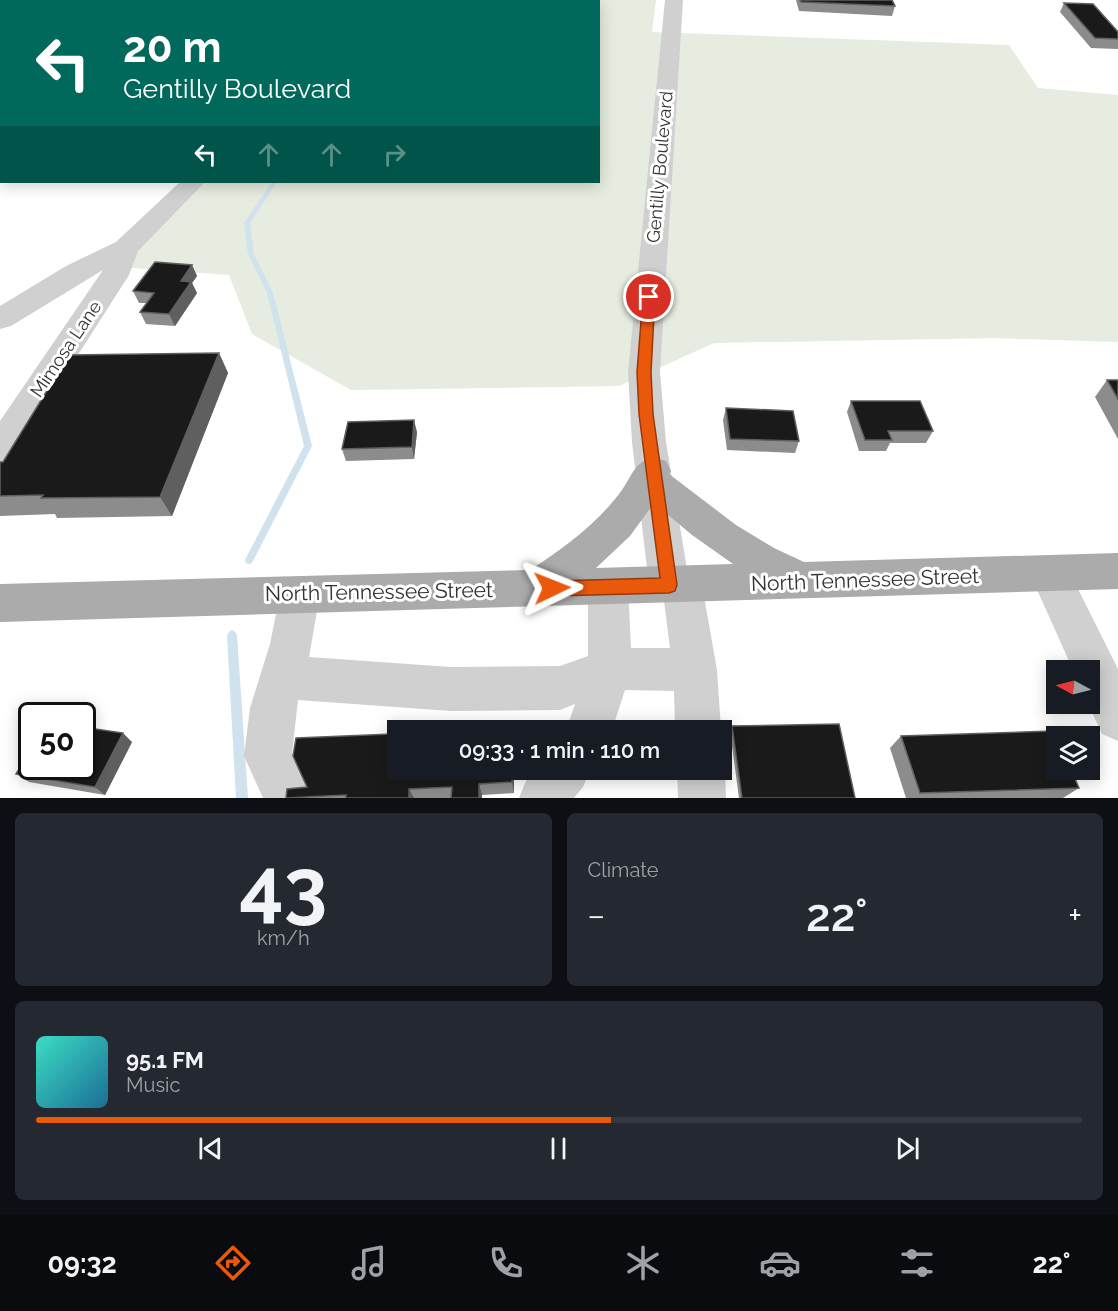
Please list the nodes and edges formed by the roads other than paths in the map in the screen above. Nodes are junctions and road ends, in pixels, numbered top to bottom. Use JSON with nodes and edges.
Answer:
{"nodes":[{"id":1,"x":674,"y":0,"type":"edge"},
{"id":2,"x":192,"y":183,"type":"edge"},
{"id":3,"x":126,"y":248,"type":"junction"},
{"id":4,"x":0,"y":319,"type":"edge"},
{"id":5,"x":0,"y":448,"type":"edge"},
{"id":6,"x":653,"y":476,"type":"junction"},
{"id":7,"x":1118,"y":571,"type":"edge"},
{"id":8,"x":1050,"y":574,"type":"junction"},
{"id":9,"x":808,"y":581,"type":"junction"},
{"id":10,"x":676,"y":585,"type":"junction"},
{"id":11,"x":608,"y":586,"type":"junction"},
{"id":12,"x":534,"y":589,"type":"junction"},
{"id":13,"x":300,"y":594,"type":"junction"},
{"id":14,"x":0,"y":603,"type":"edge"},
{"id":15,"x":610,"y":669,"type":"junction"},
{"id":16,"x":695,"y":670,"type":"junction"},
{"id":17,"x":282,"y":677,"type":"junction"},
{"id":18,"x":1118,"y":718,"type":"edge"},
{"id":19,"x":592,"y":720,"type":"edge"},
{"id":20,"x":698,"y":720,"type":"edge"},
{"id":21,"x":558,"y":780,"type":"edge"},
{"id":22,"x":701,"y":780,"type":"edge"},
{"id":23,"x":289,"y":798,"type":"edge"},
{"id":24,"x":543,"y":798,"type":"edge"},
{"id":25,"x":702,"y":798,"type":"edge"}],
"edges":[{"from":1,"to":6,"type":"street","name":"Gentilly Boulevard"},
{"from":2,"to":3,"type":"street","name":"Mimosa Lane"},
{"from":3,"to":4,"type":"street","name":"Mimosa Lane"},
{"from":3,"to":5,"type":"street","name":"Mimosa Lane"},
{"from":6,"to":9,"type":"main road"},
{"from":6,"to":10,"type":"street","name":"Gentilly Boulevard"},
{"from":6,"to":12,"type":"main road"},
{"from":7,"to":8,"type":"main road","name":"North Tennessee Street"},
{"from":8,"to":9,"type":"main road","name":"North Tennessee Street"},
{"from":8,"to":18,"type":"street"},
{"from":9,"to":10,"type":"main road","name":"North Tennessee Street"},
{"from":10,"to":11,"type":"main road","name":"North Tennessee Street"},
{"from":10,"to":16,"type":"street","name":"Gentilly Boulevard"},
{"from":11,"to":12,"type":"main road","name":"North Tennessee Street"},
{"from":11,"to":15,"type":"street"},
{"from":12,"to":13,"type":"main road","name":"North Tennessee Street"},
{"from":13,"to":14,"type":"main road","name":"North Tennessee Street"},
{"from":13,"to":17,"type":"street"},
{"from":15,"to":16,"type":"street"},
{"from":15,"to":17,"type":"street"},
{"from":15,"to":19,"type":"street"},
{"from":16,"to":20,"type":"street","name":"Gentilly Boulevard"},
{"from":17,"to":23,"type":"street"},
{"from":21,"to":24,"type":"street"},
{"from":22,"to":25,"type":"street"}]}
